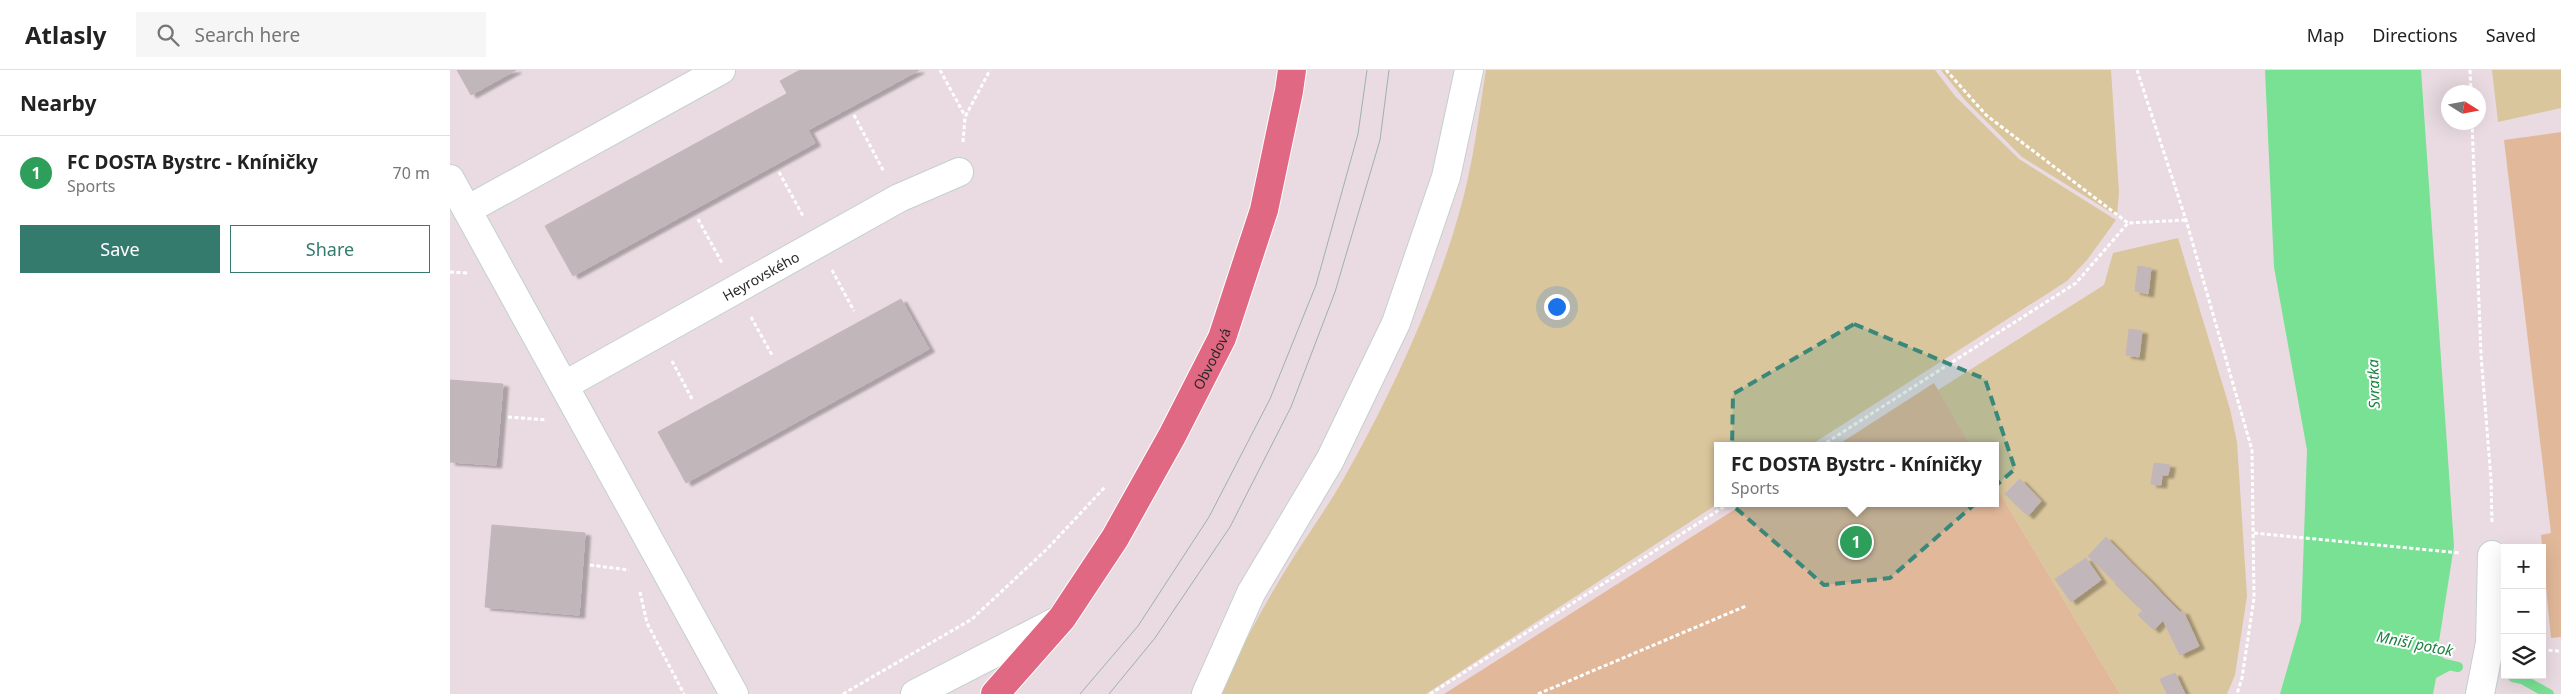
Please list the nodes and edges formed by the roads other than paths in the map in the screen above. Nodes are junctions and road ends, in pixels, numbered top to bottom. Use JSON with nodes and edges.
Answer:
{"nodes":[{"id":1,"x":721,"y":70,"type":"edge"},
{"id":2,"x":1292,"y":70,"type":"edge"},
{"id":3,"x":1469,"y":70,"type":"edge"},
{"id":4,"x":959,"y":172,"type":"road end"},
{"id":5,"x":450,"y":179,"type":"edge"},
{"id":6,"x":467,"y":210,"type":"junction"},
{"id":7,"x":565,"y":385,"type":"junction"},
{"id":8,"x":2492,"y":555,"type":"road end"},
{"id":9,"x":1062,"y":618,"type":"junction"},
{"id":10,"x":734,"y":694,"type":"edge"},
{"id":11,"x":915,"y":694,"type":"edge"},
{"id":12,"x":995,"y":694,"type":"edge"},
{"id":13,"x":1206,"y":694,"type":"edge"},
{"id":14,"x":2480,"y":694,"type":"edge"}],
"edges":[{"from":1,"to":6,"type":"street"},
{"from":2,"to":9,"type":"main road","name":"Obvodová"},
{"from":3,"to":13,"type":"street"},
{"from":4,"to":7,"type":"street","name":"Heyrovského"},
{"from":5,"to":6,"type":"street"},
{"from":6,"to":7,"type":"street"},
{"from":7,"to":10,"type":"street"},
{"from":8,"to":14,"type":"street"},
{"from":9,"to":11,"type":"street","name":"Obvodová"},
{"from":9,"to":12,"type":"main road","name":"Obvodová"}]}
